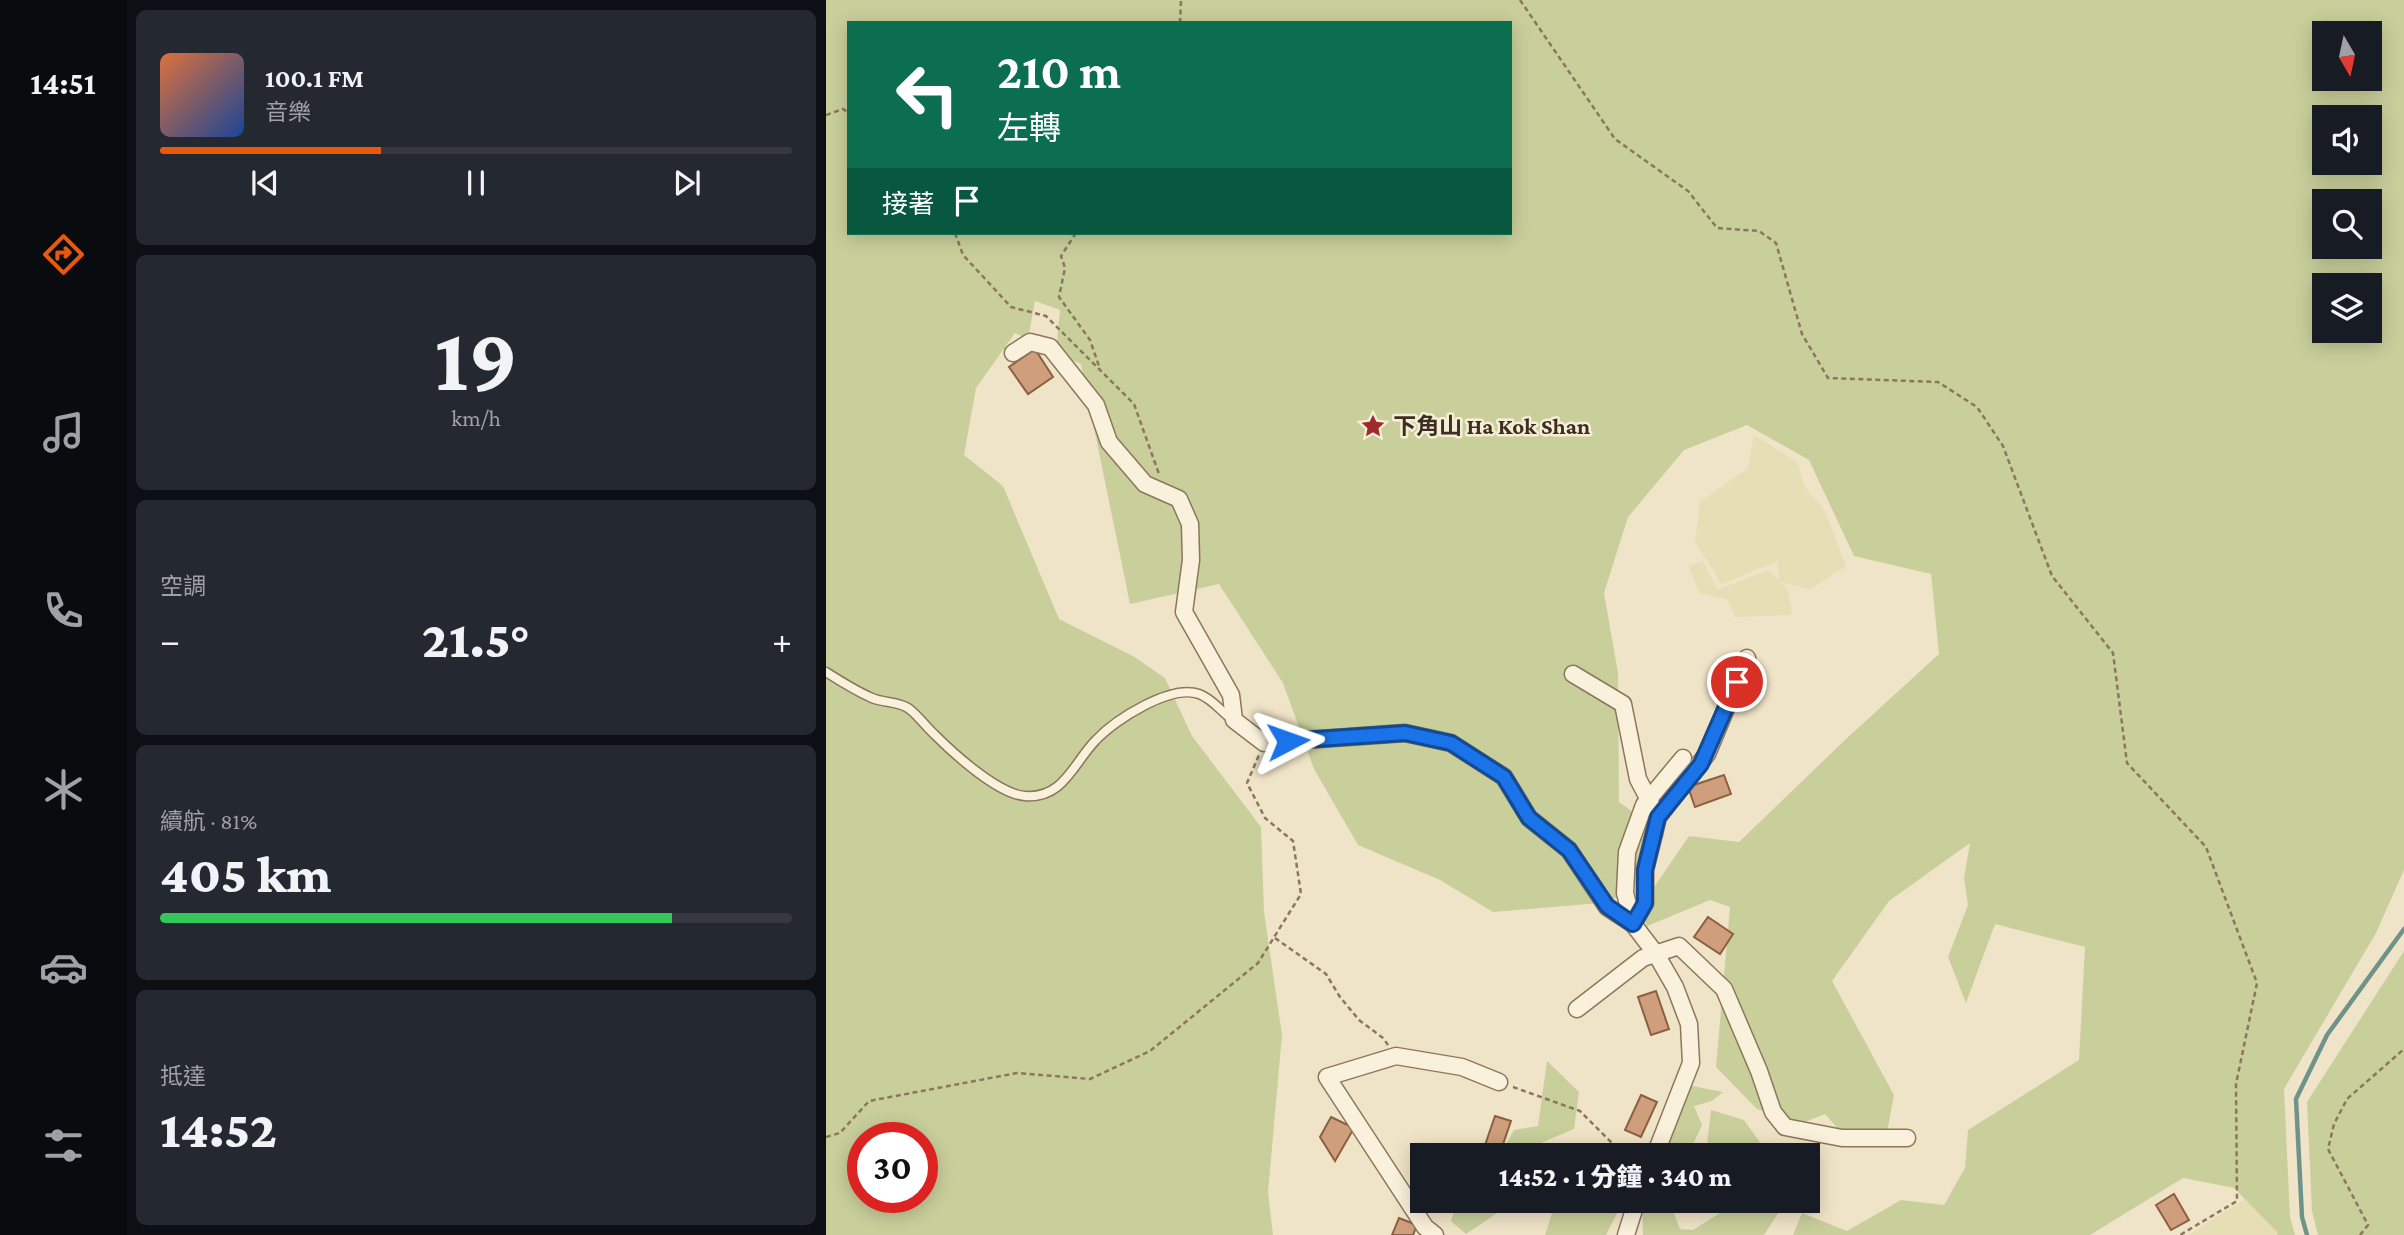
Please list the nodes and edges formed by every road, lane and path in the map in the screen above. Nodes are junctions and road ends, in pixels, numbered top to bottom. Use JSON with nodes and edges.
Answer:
{"nodes":[{"id":1,"x":1181,"y":0,"type":"edge"},
{"id":2,"x":1520,"y":0,"type":"edge"},
{"id":3,"x":1180,"y":21,"type":"edge"},
{"id":4,"x":847,"y":112,"type":"edge"},
{"id":5,"x":826,"y":115,"type":"edge"},
{"id":6,"x":1075,"y":235,"type":"edge"},
{"id":7,"x":1013,"y":353,"type":"dead end"},
{"id":8,"x":1100,"y":371,"type":"dead end"},
{"id":9,"x":1747,"y":659,"type":"dead end"},
{"id":10,"x":826,"y":672,"type":"edge"},
{"id":11,"x":1573,"y":674,"type":"dead end"},
{"id":12,"x":1234,"y":720,"type":"junction"},
{"id":13,"x":1264,"y":743,"type":"junction"},
{"id":14,"x":1683,"y":758,"type":"dead end"},
{"id":15,"x":1648,"y":799,"type":"junction"},
{"id":16,"x":1658,"y":817,"type":"junction"},
{"id":17,"x":1633,"y":924,"type":"junction"},
{"id":18,"x":1274,"y":937,"type":"junction"},
{"id":19,"x":1656,"y":954,"type":"junction"},
{"id":20,"x":1577,"y":1009,"type":"dead end"},
{"id":21,"x":2404,"y":1049,"type":"edge"},
{"id":22,"x":1396,"y":1056,"type":"junction"},
{"id":23,"x":1499,"y":1082,"type":"joint"},
{"id":24,"x":826,"y":1137,"type":"edge"},
{"id":25,"x":1907,"y":1138,"type":"dead end"},
{"id":26,"x":1612,"y":1143,"type":"edge"},
{"id":27,"x":1660,"y":1143,"type":"edge"},
{"id":28,"x":1633,"y":1213,"type":"edge"},
{"id":29,"x":1435,"y":1235,"type":"edge"},
{"id":30,"x":1626,"y":1235,"type":"edge"},
{"id":31,"x":2180,"y":1235,"type":"edge"},
{"id":32,"x":2360,"y":1235,"type":"edge"}],
"edges":[{"from":1,"to":3,"type":"path"},
{"from":2,"to":31,"type":"path"},
{"from":4,"to":5,"type":"path"},
{"from":6,"to":8,"type":"path"},
{"from":7,"to":12,"type":"street"},
{"from":9,"to":16,"type":"street"},
{"from":10,"to":12,"type":"lane"},
{"from":11,"to":15,"type":"street"},
{"from":12,"to":13,"type":"street"},
{"from":13,"to":17,"type":"street"},
{"from":13,"to":18,"type":"path"},
{"from":14,"to":15,"type":"street"},
{"from":15,"to":16,"type":"street"},
{"from":15,"to":17,"type":"street"},
{"from":16,"to":17,"type":"street"},
{"from":17,"to":19,"type":"street"},
{"from":18,"to":22,"type":"path"},
{"from":18,"to":24,"type":"path"},
{"from":19,"to":20,"type":"street"},
{"from":19,"to":25,"type":"street"},
{"from":19,"to":27,"type":"street"},
{"from":21,"to":32,"type":"path"},
{"from":22,"to":23,"type":"street"},
{"from":22,"to":29,"type":"street"},
{"from":23,"to":26,"type":"path"},
{"from":28,"to":30,"type":"street"}]}
